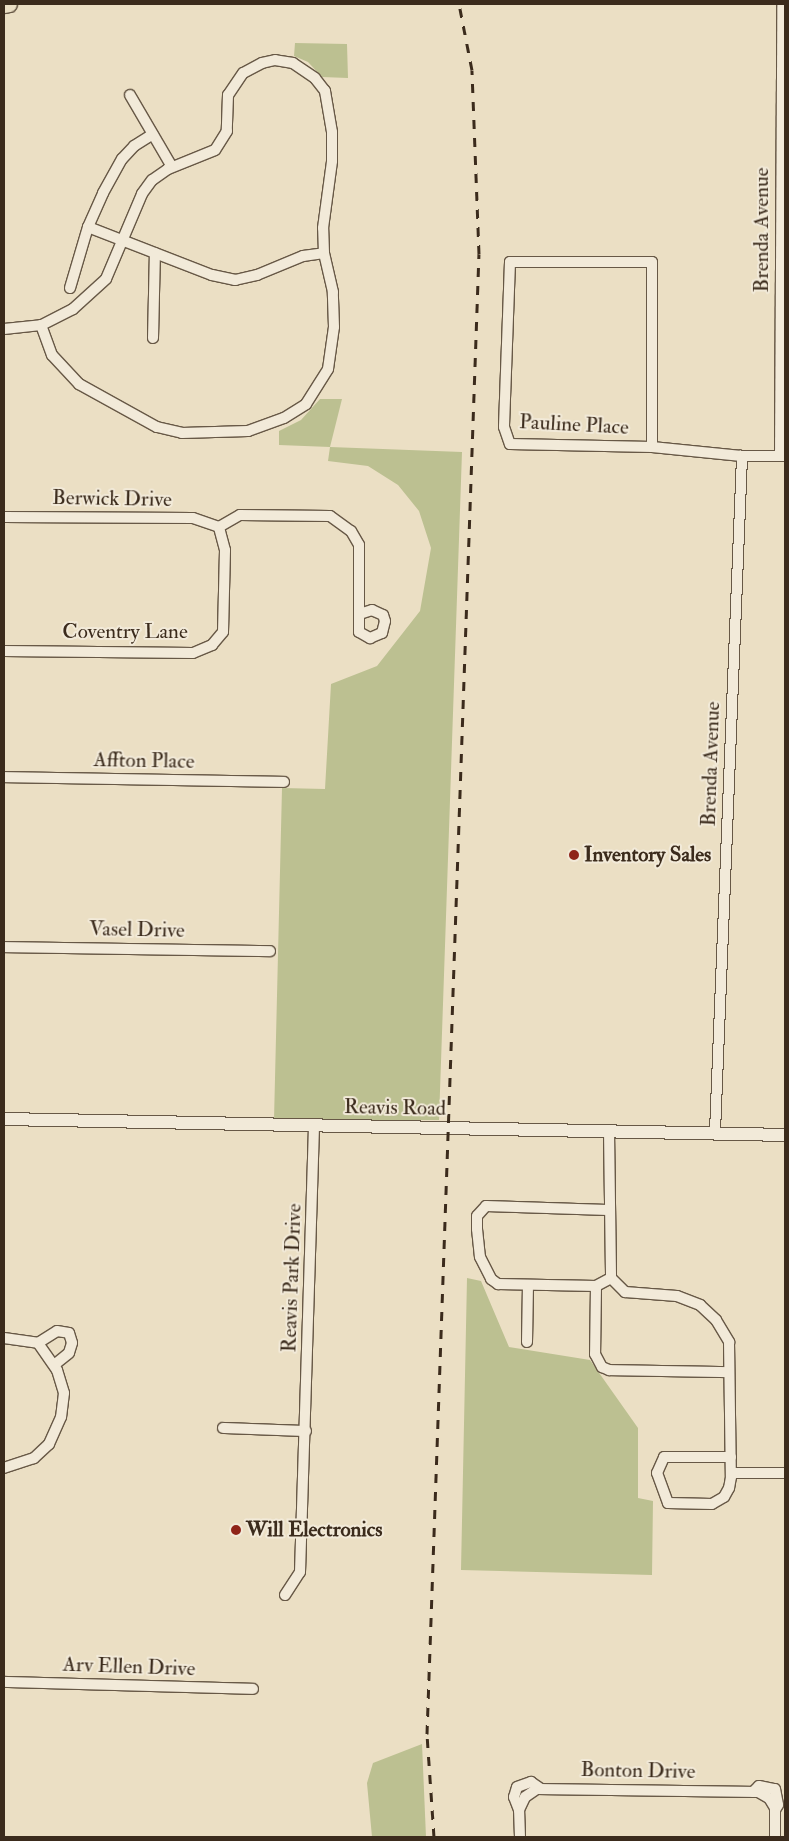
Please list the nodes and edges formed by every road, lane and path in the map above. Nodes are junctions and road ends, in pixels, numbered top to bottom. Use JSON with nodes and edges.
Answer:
{"nodes":[{"id":1,"x":10,"y":4,"type":"edge"},
{"id":2,"x":782,"y":4,"type":"edge"},
{"id":3,"x":4,"y":5,"type":"edge"},
{"id":4,"x":784,"y":45,"type":"edge"},
{"id":5,"x":130,"y":95,"type":"dead end"},
{"id":6,"x":152,"y":134,"type":"junction"},
{"id":7,"x":172,"y":167,"type":"junction"},
{"id":8,"x":88,"y":227,"type":"junction"},
{"id":9,"x":124,"y":240,"type":"junction"},
{"id":10,"x":155,"y":253,"type":"junction"},
{"id":11,"x":324,"y":253,"type":"junction"},
{"id":12,"x":70,"y":288,"type":"dead end"},
{"id":13,"x":41,"y":325,"type":"junction"},
{"id":14,"x":4,"y":329,"type":"edge"},
{"id":15,"x":153,"y":338,"type":"dead end"},
{"id":16,"x":652,"y":447,"type":"junction"},
{"id":17,"x":742,"y":456,"type":"junction"},
{"id":18,"x":782,"y":456,"type":"edge"},
{"id":19,"x":4,"y":517,"type":"edge"},
{"id":20,"x":219,"y":527,"type":"junction"},
{"id":21,"x":360,"y":614,"type":"dead end"},
{"id":22,"x":4,"y":651,"type":"edge"},
{"id":23,"x":4,"y":777,"type":"edge"},
{"id":24,"x":284,"y":782,"type":"dead end"},
{"id":25,"x":4,"y":947,"type":"edge"},
{"id":26,"x":270,"y":951,"type":"dead end"},
{"id":27,"x":4,"y":1119,"type":"edge"},
{"id":28,"x":314,"y":1127,"type":"junction"},
{"id":29,"x":609,"y":1131,"type":"junction"},
{"id":30,"x":715,"y":1132,"type":"junction"},
{"id":31,"x":785,"y":1135,"type":"edge"},
{"id":32,"x":608,"y":1210,"type":"junction"},
{"id":33,"x":611,"y":1278,"type":"junction"},
{"id":34,"x":528,"y":1284,"type":"junction"},
{"id":35,"x":596,"y":1286,"type":"junction"},
{"id":36,"x":4,"y":1338,"type":"edge"},
{"id":37,"x":36,"y":1342,"type":"junction"},
{"id":38,"x":528,"y":1342,"type":"dead end"},
{"id":39,"x":54,"y":1365,"type":"junction"},
{"id":40,"x":729,"y":1372,"type":"junction"},
{"id":41,"x":223,"y":1428,"type":"dead end"},
{"id":42,"x":306,"y":1431,"type":"junction"},
{"id":43,"x":730,"y":1457,"type":"junction"},
{"id":44,"x":4,"y":1468,"type":"edge"},
{"id":45,"x":731,"y":1473,"type":"junction"},
{"id":46,"x":785,"y":1473,"type":"edge"},
{"id":47,"x":285,"y":1594,"type":"dead end"},
{"id":48,"x":4,"y":1682,"type":"edge"},
{"id":49,"x":253,"y":1689,"type":"dead end"},
{"id":50,"x":541,"y":1789,"type":"junction"},
{"id":51,"x":519,"y":1810,"type":"junction"},
{"id":52,"x":520,"y":1837,"type":"edge"},
{"id":53,"x":775,"y":1837,"type":"edge"}],
"edges":[{"from":1,"to":3,"type":"main road"},
{"from":2,"to":4,"type":"street","name":"Brenda Avenue"},
{"from":4,"to":18,"type":"street","name":"Brenda Avenue"},
{"from":5,"to":6,"type":"street"},
{"from":6,"to":7,"type":"street"},
{"from":6,"to":8,"type":"street"},
{"from":7,"to":9,"type":"street"},
{"from":7,"to":11,"type":"street"},
{"from":8,"to":9,"type":"street"},
{"from":8,"to":12,"type":"street"},
{"from":9,"to":10,"type":"street"},
{"from":9,"to":13,"type":"street"},
{"from":10,"to":11,"type":"street"},
{"from":10,"to":15,"type":"street"},
{"from":11,"to":13,"type":"street"},
{"from":13,"to":14,"type":"street"},
{"from":16,"to":16,"type":"street","name":"Pauline Place"},
{"from":16,"to":17,"type":"street","name":"Pauline Place"},
{"from":17,"to":18,"type":"street","name":"Pauline Place"},
{"from":17,"to":30,"type":"street","name":"Brenda Avenue"},
{"from":19,"to":20,"type":"street","name":"Berwick Drive"},
{"from":20,"to":21,"type":"street"},
{"from":20,"to":22,"type":"street","name":"Coventry Lane"},
{"from":23,"to":24,"type":"street","name":"Affton Place"},
{"from":25,"to":26,"type":"street","name":"Vasel Drive"},
{"from":27,"to":28,"type":"street","name":"Reavis Road"},
{"from":28,"to":29,"type":"street","name":"Reavis Road"},
{"from":28,"to":42,"type":"street","name":"Reavis Park Drive"},
{"from":29,"to":30,"type":"street","name":"Reavis Road"},
{"from":29,"to":32,"type":"street"},
{"from":30,"to":31,"type":"street","name":"Reavis Road"},
{"from":32,"to":33,"type":"street"},
{"from":32,"to":34,"type":"street"},
{"from":33,"to":35,"type":"street"},
{"from":33,"to":40,"type":"street"},
{"from":34,"to":35,"type":"street"},
{"from":34,"to":38,"type":"street"},
{"from":35,"to":40,"type":"street"},
{"from":36,"to":37,"type":"street"},
{"from":37,"to":39,"type":"street"},
{"from":37,"to":39,"type":"street"},
{"from":39,"to":44,"type":"street"},
{"from":40,"to":43,"type":"street"},
{"from":41,"to":42,"type":"street"},
{"from":42,"to":47,"type":"street","name":"Reavis Park Drive"},
{"from":43,"to":45,"type":"street"},
{"from":43,"to":45,"type":"street"},
{"from":45,"to":46,"type":"street"},
{"from":48,"to":49,"type":"street","name":"Arv Ellen Drive"},
{"from":50,"to":51,"type":"street","name":"Bonton Drive"},
{"from":50,"to":51,"type":"street"},
{"from":50,"to":53,"type":"street","name":"Bonton Drive"},
{"from":51,"to":52,"type":"street"}]}
